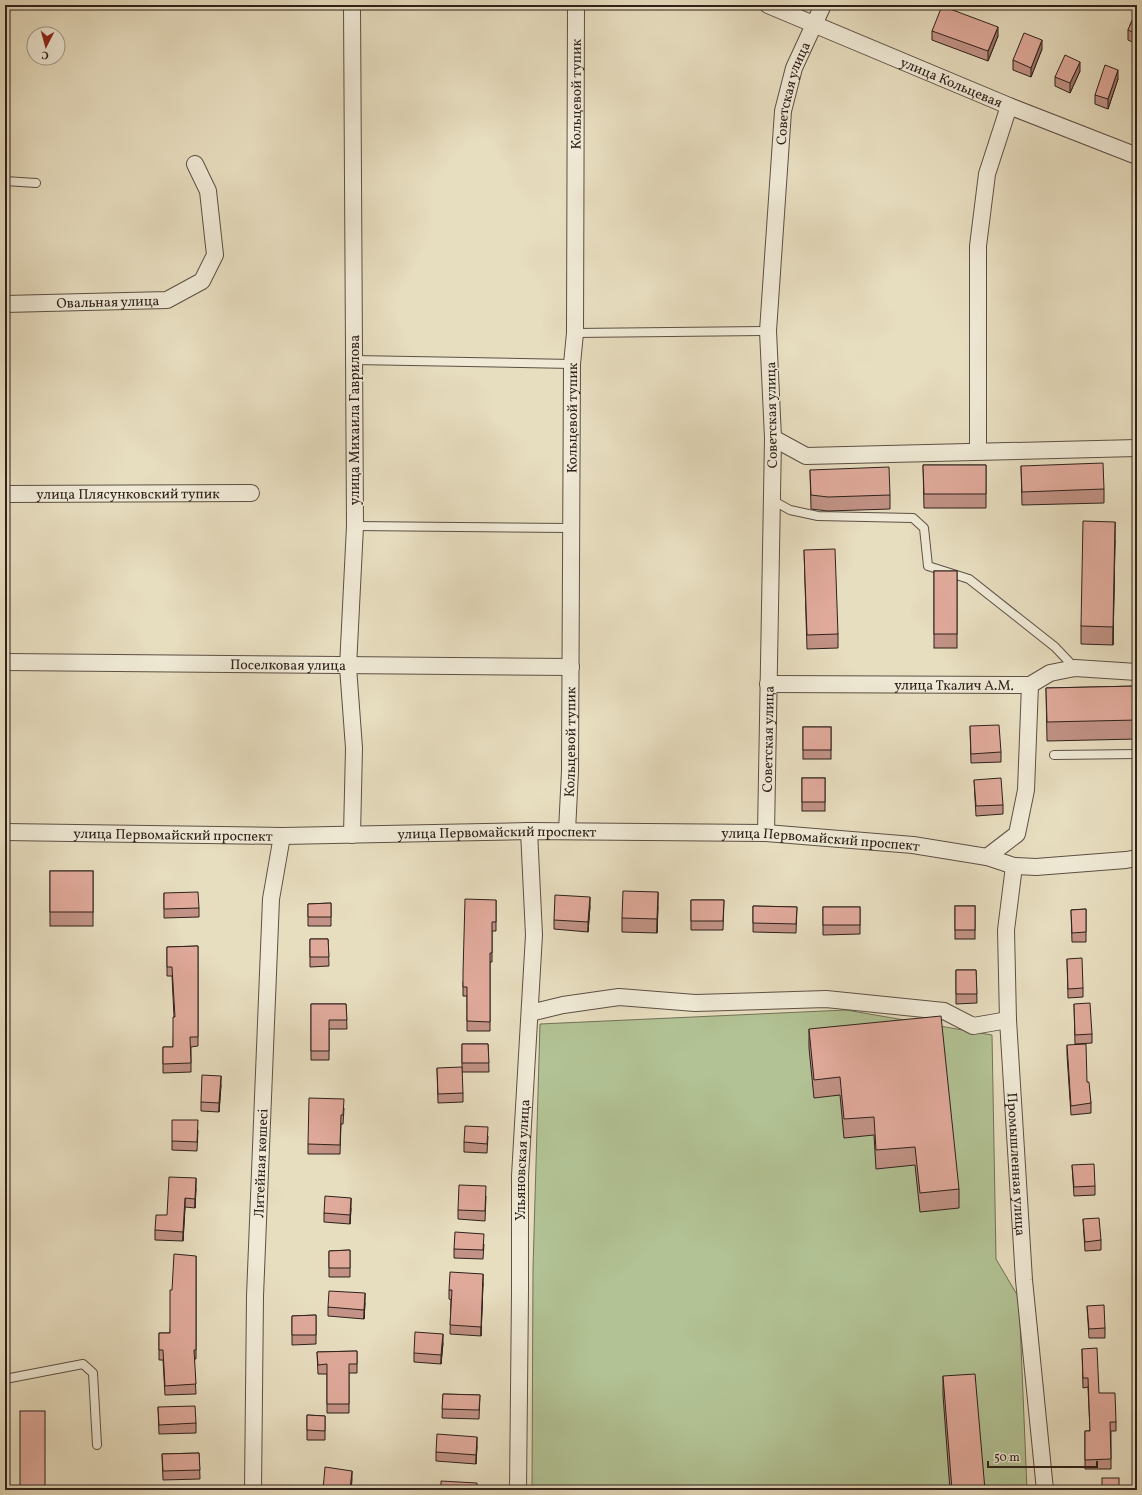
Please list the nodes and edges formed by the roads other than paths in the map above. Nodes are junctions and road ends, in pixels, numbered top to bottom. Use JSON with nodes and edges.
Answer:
{"nodes":[{"id":1,"x":352,"y":5,"type":"edge"},
{"id":2,"x":576,"y":5,"type":"edge"},
{"id":3,"x":768,"y":5,"type":"edge"},
{"id":4,"x":823,"y":5,"type":"edge"},
{"id":5,"x":814,"y":26,"type":"junction"},
{"id":6,"x":1010,"y":106,"type":"junction"},
{"id":7,"x":1137,"y":156,"type":"edge"},
{"id":8,"x":194,"y":164,"type":"dead end"},
{"id":9,"x":5,"y":181,"type":"edge"},
{"id":10,"x":36,"y":183,"type":"dead end"},
{"id":11,"x":5,"y":304,"type":"edge"},
{"id":12,"x":768,"y":331,"type":"junction"},
{"id":13,"x":575,"y":333,"type":"junction"},
{"id":14,"x":354,"y":360,"type":"junction"},
{"id":15,"x":572,"y":364,"type":"junction"},
{"id":16,"x":773,"y":438,"type":"junction"},
{"id":17,"x":1137,"y":448,"type":"edge"},
{"id":18,"x":978,"y":451,"type":"junction"},
{"id":19,"x":251,"y":493,"type":"dead end"},
{"id":20,"x":5,"y":494,"type":"edge"},
{"id":21,"x":772,"y":500,"type":"junction"},
{"id":22,"x":355,"y":526,"type":"junction"},
{"id":23,"x":570,"y":528,"type":"junction"},
{"id":24,"x":5,"y":662,"type":"edge"},
{"id":25,"x":348,"y":667,"type":"junction"},
{"id":26,"x":571,"y":667,"type":"junction"},
{"id":27,"x":1075,"y":668,"type":"junction"},
{"id":28,"x":1137,"y":672,"type":"edge"},
{"id":29,"x":768,"y":684,"type":"junction"},
{"id":30,"x":1030,"y":685,"type":"junction"},
{"id":31,"x":1137,"y":754,"type":"edge"},
{"id":32,"x":1054,"y":755,"type":"dead end"},
{"id":33,"x":529,"y":831,"type":"junction"},
{"id":34,"x":568,"y":831,"type":"junction"},
{"id":35,"x":5,"y":833,"type":"edge"},
{"id":36,"x":766,"y":833,"type":"junction"},
{"id":37,"x":352,"y":835,"type":"junction"},
{"id":38,"x":282,"y":836,"type":"junction"},
{"id":39,"x":987,"y":857,"type":"junction"},
{"id":40,"x":1137,"y":858,"type":"edge"},
{"id":41,"x":1014,"y":866,"type":"junction"},
{"id":42,"x":530,"y":1013,"type":"junction"},
{"id":43,"x":1008,"y":1020,"type":"junction"},
{"id":44,"x":5,"y":1379,"type":"edge"},
{"id":45,"x":97,"y":1445,"type":"dead end"},
{"id":46,"x":253,"y":1490,"type":"edge"},
{"id":47,"x":518,"y":1490,"type":"edge"},
{"id":48,"x":1045,"y":1490,"type":"edge"}],
"edges":[{"from":1,"to":14,"type":"street","name":"улица Михаила Гаврилова"},
{"from":2,"to":13,"type":"street","name":"Кольцевой тупик"},
{"from":3,"to":5,"type":"street","name":"улица Кольцевая"},
{"from":4,"to":5,"type":"street","name":"Советская улица"},
{"from":5,"to":6,"type":"street","name":"улица Кольцевая"},
{"from":5,"to":12,"type":"street","name":"Советская улица"},
{"from":6,"to":7,"type":"street","name":"улица Кольцевая"},
{"from":6,"to":18,"type":"street"},
{"from":8,"to":11,"type":"street","name":"Овальная улица"},
{"from":9,"to":10,"type":"lane"},
{"from":12,"to":13,"type":"lane"},
{"from":12,"to":16,"type":"street","name":"Советская улица"},
{"from":13,"to":15,"type":"street","name":"Кольцевой тупик"},
{"from":14,"to":15,"type":"lane"},
{"from":14,"to":22,"type":"street","name":"улица Михаила Гаврилова"},
{"from":15,"to":23,"type":"street","name":"Кольцевой тупик"},
{"from":16,"to":18,"type":"street"},
{"from":16,"to":21,"type":"street","name":"Советская улица"},
{"from":17,"to":18,"type":"street"},
{"from":19,"to":20,"type":"street","name":"улица Плясунковский тупик"},
{"from":21,"to":27,"type":"lane"},
{"from":21,"to":29,"type":"street","name":"Советская улица"},
{"from":22,"to":23,"type":"lane"},
{"from":22,"to":25,"type":"street","name":"улица Михаила Гаврилова"},
{"from":23,"to":26,"type":"street","name":"Кольцевой тупик"},
{"from":24,"to":25,"type":"street","name":"Поселковая улица"},
{"from":25,"to":26,"type":"street","name":"Поселковая улица"},
{"from":25,"to":37,"type":"street","name":"улица Михаила Гаврилова"},
{"from":26,"to":34,"type":"street","name":"Кольцевой тупик"},
{"from":27,"to":28,"type":"street","name":"улица Ткалич А.М."},
{"from":27,"to":30,"type":"street","name":"улица Ткалич А.М."},
{"from":29,"to":30,"type":"street","name":"улица Ткалич А.М."},
{"from":29,"to":36,"type":"street","name":"Советская улица"},
{"from":30,"to":39,"type":"street"},
{"from":31,"to":32,"type":"lane"},
{"from":33,"to":34,"type":"street","name":"улица Первомайский проспект"},
{"from":33,"to":37,"type":"street","name":"улица Первомайский проспект"},
{"from":33,"to":42,"type":"street","name":"Ульяновская улица"},
{"from":34,"to":36,"type":"street","name":"улица Первомайский проспект"},
{"from":35,"to":38,"type":"street","name":"улица Первомайский проспект"},
{"from":36,"to":39,"type":"street","name":"улица Первомайский проспект"},
{"from":37,"to":38,"type":"street","name":"улица Первомайский проспект"},
{"from":38,"to":46,"type":"street","name":"Литейная көшесі"},
{"from":39,"to":41,"type":"street"},
{"from":40,"to":41,"type":"street"},
{"from":41,"to":43,"type":"street","name":"Промышленная улица"},
{"from":42,"to":43,"type":"street"},
{"from":42,"to":47,"type":"street","name":"Ульяновская улица"},
{"from":43,"to":48,"type":"street","name":"Промышленная улица"},
{"from":44,"to":45,"type":"lane"}]}
